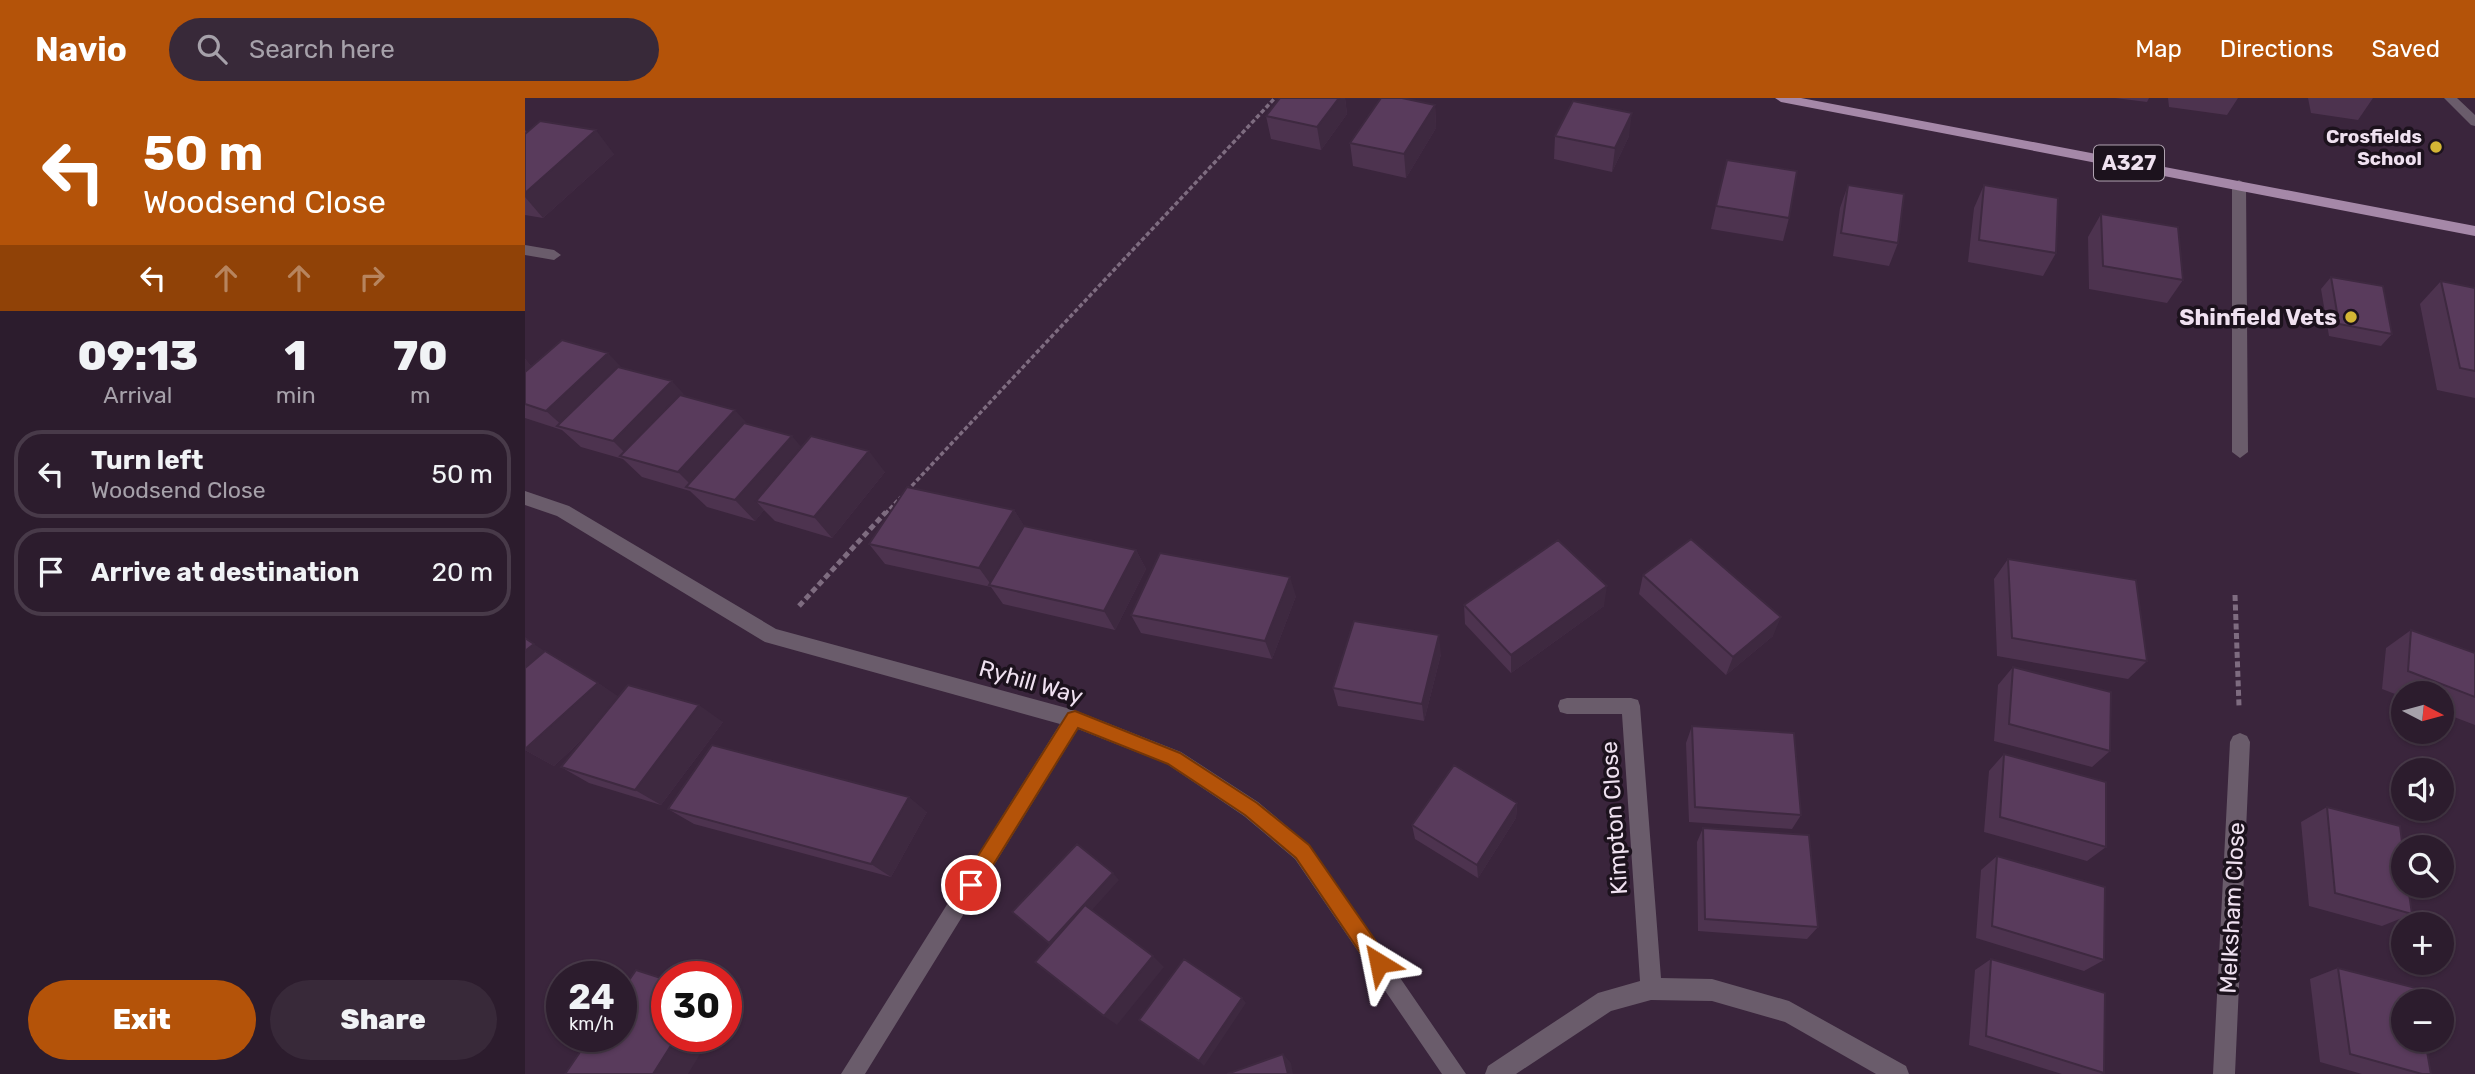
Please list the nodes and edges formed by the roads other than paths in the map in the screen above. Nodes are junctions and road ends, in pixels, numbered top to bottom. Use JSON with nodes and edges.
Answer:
{"nodes":[{"id":1,"x":1781,"y":98,"type":"edge"},
{"id":2,"x":2454,"y":103,"type":"edge"},
{"id":3,"x":2475,"y":107,"type":"edge"},
{"id":4,"x":2475,"y":122,"type":"edge"},
{"id":5,"x":2239,"y":184,"type":"junction"},
{"id":6,"x":2475,"y":231,"type":"edge"},
{"id":7,"x":525,"y":250,"type":"edge"},
{"id":8,"x":554,"y":255,"type":"dead end"},
{"id":9,"x":2240,"y":452,"type":"dead end"},
{"id":10,"x":525,"y":498,"type":"edge"},
{"id":11,"x":1567,"y":706,"type":"dead end"},
{"id":12,"x":1075,"y":719,"type":"junction"},
{"id":13,"x":2240,"y":742,"type":"road end"},
{"id":14,"x":1651,"y":989,"type":"junction"},
{"id":15,"x":852,"y":1074,"type":"edge"},
{"id":16,"x":1455,"y":1074,"type":"edge"},
{"id":17,"x":1496,"y":1074,"type":"edge"},
{"id":18,"x":1898,"y":1074,"type":"edge"},
{"id":19,"x":2224,"y":1074,"type":"edge"}],
"edges":[{"from":1,"to":5,"type":"main road","number":"A327"},
{"from":2,"to":3,"type":"street"},
{"from":2,"to":4,"type":"street"},
{"from":5,"to":6,"type":"main road","number":"A327"},
{"from":5,"to":9,"type":"street"},
{"from":7,"to":8,"type":"street"},
{"from":10,"to":12,"type":"street","name":"Ryhill Way"},
{"from":11,"to":14,"type":"street","name":"Kimpton Close"},
{"from":12,"to":15,"type":"street"},
{"from":12,"to":16,"type":"street","name":"Ryhill Way"},
{"from":13,"to":19,"type":"street","name":"Melksham Close"},
{"from":14,"to":17,"type":"street"},
{"from":14,"to":18,"type":"street"}]}
